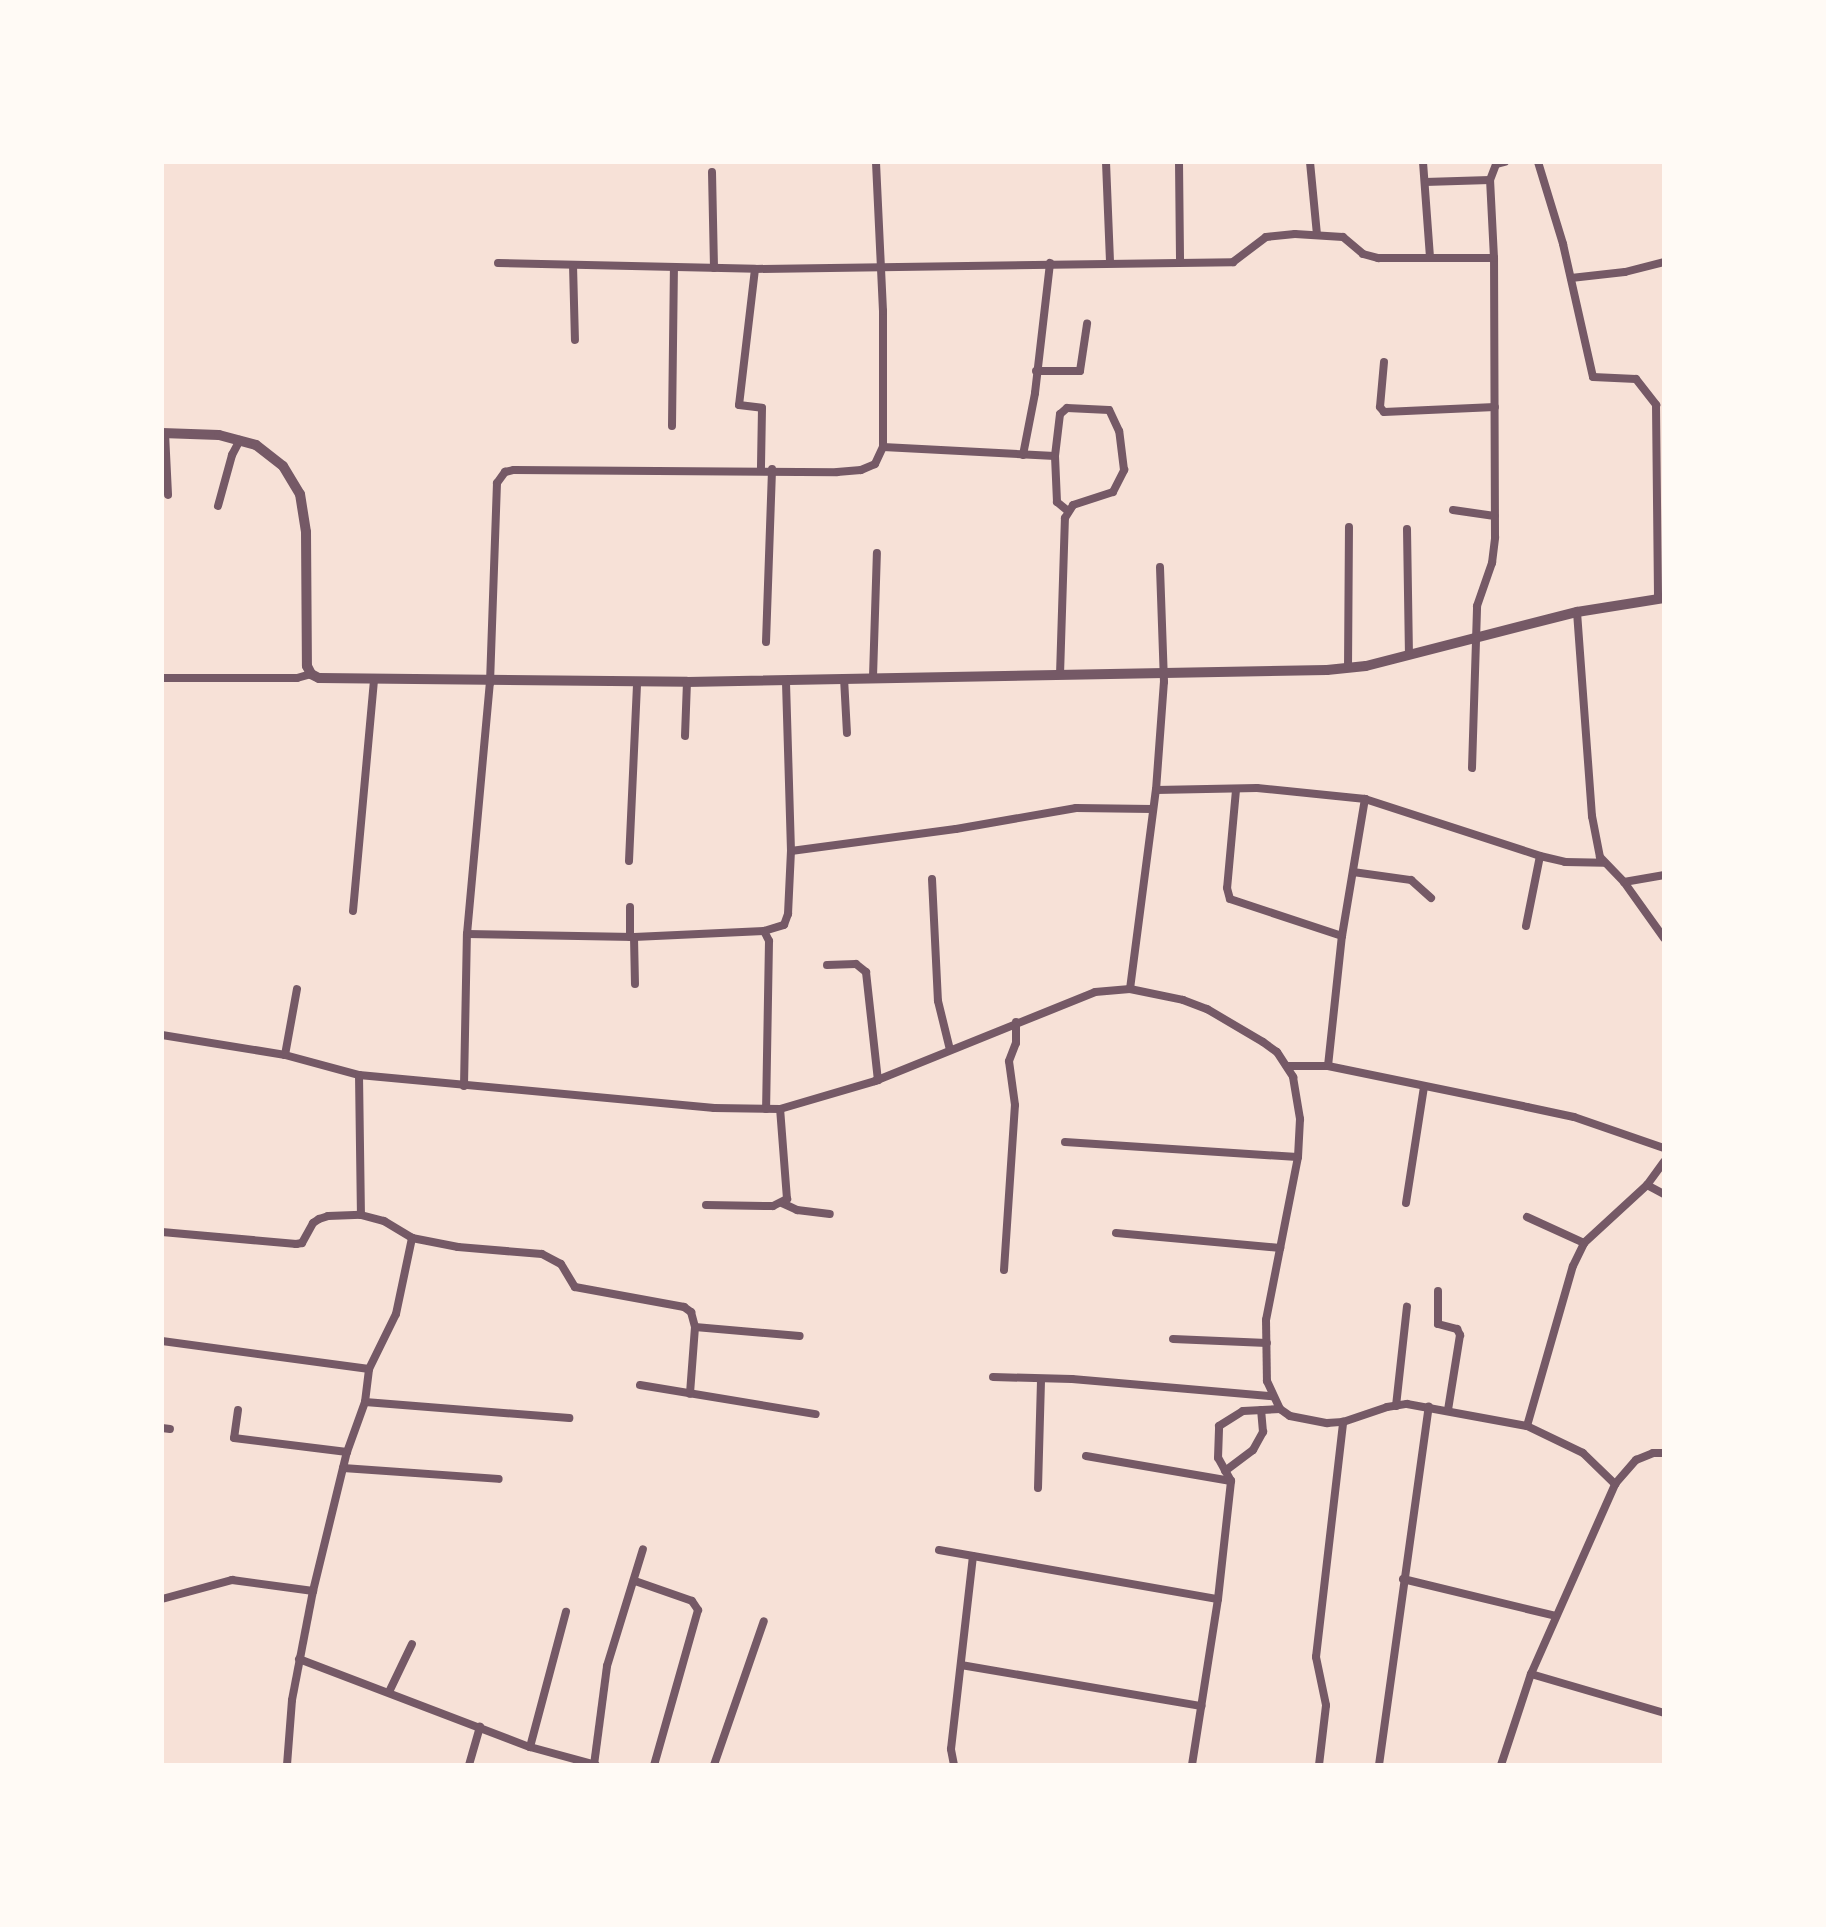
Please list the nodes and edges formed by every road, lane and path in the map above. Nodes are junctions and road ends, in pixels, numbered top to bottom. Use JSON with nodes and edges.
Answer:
{"nodes":[{"id":1,"x":876,"y":162,"type":"edge"},
{"id":2,"x":1106,"y":162,"type":"edge"},
{"id":3,"x":1179,"y":162,"type":"edge"},
{"id":4,"x":1310,"y":162,"type":"edge"},
{"id":5,"x":1423,"y":162,"type":"edge"},
{"id":6,"x":1505,"y":162,"type":"edge"},
{"id":7,"x":1538,"y":162,"type":"edge"},
{"id":8,"x":712,"y":172,"type":"dead end"},
{"id":9,"x":1490,"y":180,"type":"junction"},
{"id":10,"x":1425,"y":182,"type":"junction"},
{"id":11,"x":1317,"y":235,"type":"junction"},
{"id":12,"x":1430,"y":258,"type":"junction"},
{"id":13,"x":1494,"y":258,"type":"junction"},
{"id":14,"x":1180,"y":262,"type":"junction"},
{"id":15,"x":1664,"y":262,"type":"edge"},
{"id":16,"x":498,"y":263,"type":"dead end"},
{"id":17,"x":1050,"y":263,"type":"junction"},
{"id":18,"x":1110,"y":263,"type":"junction"},
{"id":19,"x":573,"y":265,"type":"junction"},
{"id":20,"x":882,"y":266,"type":"junction"},
{"id":21,"x":674,"y":267,"type":"junction"},
{"id":22,"x":714,"y":268,"type":"junction"},
{"id":23,"x":755,"y":269,"type":"junction"},
{"id":24,"x":1571,"y":278,"type":"junction"},
{"id":25,"x":1087,"y":324,"type":"dead end"},
{"id":26,"x":575,"y":340,"type":"dead end"},
{"id":27,"x":1384,"y":362,"type":"dead end"},
{"id":28,"x":1036,"y":371,"type":"junction"},
{"id":29,"x":1660,"y":404,"type":"edge"},
{"id":30,"x":1495,"y":407,"type":"junction"},
{"id":31,"x":672,"y":426,"type":"dead end"},
{"id":32,"x":164,"y":433,"type":"edge"},
{"id":33,"x":240,"y":440,"type":"junction"},
{"id":34,"x":883,"y":447,"type":"junction"},
{"id":35,"x":1023,"y":455,"type":"junction"},
{"id":36,"x":1055,"y":456,"type":"junction"},
{"id":37,"x":761,"y":468,"type":"junction"},
{"id":38,"x":772,"y":469,"type":"junction"},
{"id":39,"x":168,"y":495,"type":"dead end"},
{"id":40,"x":218,"y":506,"type":"dead end"},
{"id":41,"x":1453,"y":510,"type":"dead end"},
{"id":42,"x":1068,"y":511,"type":"junction"},
{"id":43,"x":1495,"y":516,"type":"junction"},
{"id":44,"x":1349,"y":527,"type":"dead end"},
{"id":45,"x":1407,"y":529,"type":"dead end"},
{"id":46,"x":877,"y":553,"type":"dead end"},
{"id":47,"x":1160,"y":567,"type":"dead end"},
{"id":48,"x":1661,"y":598,"type":"edge"},
{"id":49,"x":1577,"y":612,"type":"junction"},
{"id":50,"x":1475,"y":638,"type":"junction"},
{"id":51,"x":766,"y":642,"type":"dead end"},
{"id":52,"x":1409,"y":655,"type":"junction"},
{"id":53,"x":1348,"y":668,"type":"junction"},
{"id":54,"x":1164,"y":672,"type":"junction"},
{"id":55,"x":311,"y":674,"type":"junction"},
{"id":56,"x":1060,"y":675,"type":"junction"},
{"id":57,"x":873,"y":677,"type":"junction"},
{"id":58,"x":162,"y":678,"type":"edge"},
{"id":59,"x":844,"y":678,"type":"junction"},
{"id":60,"x":374,"y":679,"type":"junction"},
{"id":61,"x":786,"y":681,"type":"junction"},
{"id":62,"x":637,"y":682,"type":"junction"},
{"id":63,"x":687,"y":682,"type":"junction"},
{"id":64,"x":490,"y":683,"type":"junction"},
{"id":65,"x":847,"y":733,"type":"dead end"},
{"id":66,"x":685,"y":736,"type":"dead end"},
{"id":67,"x":1472,"y":768,"type":"dead end"},
{"id":68,"x":1156,"y":790,"type":"junction"},
{"id":69,"x":1236,"y":790,"type":"junction"},
{"id":70,"x":1365,"y":799,"type":"junction"},
{"id":71,"x":1152,"y":809,"type":"junction"},
{"id":72,"x":791,"y":851,"type":"junction"},
{"id":73,"x":1540,"y":856,"type":"junction"},
{"id":74,"x":629,"y":861,"type":"dead end"},
{"id":75,"x":1604,"y":863,"type":"junction"},
{"id":76,"x":1353,"y":872,"type":"junction"},
{"id":77,"x":1664,"y":875,"type":"edge"},
{"id":78,"x":932,"y":879,"type":"dead end"},
{"id":79,"x":1624,"y":882,"type":"junction"},
{"id":80,"x":1431,"y":898,"type":"dead end"},
{"id":81,"x":630,"y":907,"type":"dead end"},
{"id":82,"x":353,"y":911,"type":"dead end"},
{"id":83,"x":1526,"y":926,"type":"dead end"},
{"id":84,"x":764,"y":931,"type":"junction"},
{"id":85,"x":467,"y":934,"type":"junction"},
{"id":86,"x":1342,"y":936,"type":"junction"},
{"id":87,"x":632,"y":937,"type":"junction"},
{"id":88,"x":1664,"y":938,"type":"edge"},
{"id":89,"x":827,"y":965,"type":"dead end"},
{"id":90,"x":635,"y":984,"type":"dead end"},
{"id":91,"x":297,"y":989,"type":"dead end"},
{"id":92,"x":1130,"y":989,"type":"junction"},
{"id":93,"x":1016,"y":1022,"type":"junction"},
{"id":94,"x":162,"y":1035,"type":"edge"},
{"id":95,"x":950,"y":1050,"type":"junction"},
{"id":96,"x":285,"y":1055,"type":"junction"},
{"id":97,"x":1288,"y":1066,"type":"junction"},
{"id":98,"x":1328,"y":1066,"type":"junction"},
{"id":99,"x":359,"y":1075,"type":"junction"},
{"id":100,"x":878,"y":1080,"type":"junction"},
{"id":101,"x":464,"y":1086,"type":"junction"},
{"id":102,"x":1424,"y":1087,"type":"junction"},
{"id":103,"x":766,"y":1109,"type":"junction"},
{"id":104,"x":780,"y":1109,"type":"junction"},
{"id":105,"x":1065,"y":1142,"type":"dead end"},
{"id":106,"x":1664,"y":1148,"type":"edge"},
{"id":107,"x":1298,"y":1157,"type":"junction"},
{"id":108,"x":1664,"y":1162,"type":"edge"},
{"id":109,"x":1647,"y":1185,"type":"junction"},
{"id":110,"x":1664,"y":1194,"type":"edge"},
{"id":111,"x":782,"y":1203,"type":"junction"},
{"id":112,"x":1406,"y":1203,"type":"dead end"},
{"id":113,"x":706,"y":1205,"type":"dead end"},
{"id":114,"x":830,"y":1214,"type":"dead end"},
{"id":115,"x":361,"y":1215,"type":"junction"},
{"id":116,"x":1527,"y":1217,"type":"dead end"},
{"id":117,"x":162,"y":1232,"type":"edge"},
{"id":118,"x":1116,"y":1233,"type":"dead end"},
{"id":119,"x":412,"y":1238,"type":"junction"},
{"id":120,"x":1584,"y":1243,"type":"junction"},
{"id":121,"x":1280,"y":1248,"type":"junction"},
{"id":122,"x":1004,"y":1270,"type":"dead end"},
{"id":123,"x":1438,"y":1291,"type":"dead end"},
{"id":124,"x":1407,"y":1307,"type":"dead end"},
{"id":125,"x":695,"y":1327,"type":"junction"},
{"id":126,"x":800,"y":1336,"type":"dead end"},
{"id":127,"x":1173,"y":1339,"type":"dead end"},
{"id":128,"x":162,"y":1341,"type":"edge"},
{"id":129,"x":1267,"y":1343,"type":"junction"},
{"id":130,"x":369,"y":1369,"type":"junction"},
{"id":131,"x":993,"y":1377,"type":"dead end"},
{"id":132,"x":1041,"y":1379,"type":"junction"},
{"id":133,"x":640,"y":1385,"type":"dead end"},
{"id":134,"x":690,"y":1394,"type":"junction"},
{"id":135,"x":1272,"y":1396,"type":"junction"},
{"id":136,"x":365,"y":1402,"type":"junction"},
{"id":137,"x":1396,"y":1406,"type":"junction"},
{"id":138,"x":1429,"y":1406,"type":"junction"},
{"id":139,"x":1280,"y":1409,"type":"junction"},
{"id":140,"x":238,"y":1410,"type":"dead end"},
{"id":141,"x":1261,"y":1410,"type":"junction"},
{"id":142,"x":1448,"y":1410,"type":"junction"},
{"id":143,"x":816,"y":1414,"type":"dead end"},
{"id":144,"x":569,"y":1418,"type":"dead end"},
{"id":145,"x":1343,"y":1422,"type":"junction"},
{"id":146,"x":1527,"y":1426,"type":"junction"},
{"id":147,"x":347,"y":1452,"type":"junction"},
{"id":148,"x":1664,"y":1453,"type":"edge"},
{"id":149,"x":1086,"y":1456,"type":"dead end"},
{"id":150,"x":343,"y":1468,"type":"junction"},
{"id":151,"x":1225,"y":1471,"type":"junction"},
{"id":152,"x":499,"y":1479,"type":"dead end"},
{"id":153,"x":1231,"y":1481,"type":"junction"},
{"id":154,"x":1615,"y":1484,"type":"junction"},
{"id":155,"x":1038,"y":1488,"type":"dead end"},
{"id":156,"x":643,"y":1549,"type":"dead end"},
{"id":157,"x":939,"y":1550,"type":"dead end"},
{"id":158,"x":973,"y":1556,"type":"junction"},
{"id":159,"x":1403,"y":1579,"type":"junction"},
{"id":160,"x":635,"y":1581,"type":"junction"},
{"id":161,"x":313,"y":1591,"type":"junction"},
{"id":162,"x":162,"y":1599,"type":"edge"},
{"id":163,"x":1218,"y":1599,"type":"junction"},
{"id":164,"x":566,"y":1612,"type":"dead end"},
{"id":165,"x":1556,"y":1616,"type":"junction"},
{"id":166,"x":764,"y":1621,"type":"dead end"},
{"id":167,"x":412,"y":1644,"type":"dead end"},
{"id":168,"x":299,"y":1659,"type":"junction"},
{"id":169,"x":961,"y":1665,"type":"junction"},
{"id":170,"x":1531,"y":1674,"type":"junction"},
{"id":171,"x":389,"y":1692,"type":"junction"},
{"id":172,"x":1202,"y":1706,"type":"junction"},
{"id":173,"x":1664,"y":1713,"type":"edge"},
{"id":174,"x":480,"y":1727,"type":"junction"},
{"id":175,"x":530,"y":1747,"type":"junction"},
{"id":176,"x":287,"y":1765,"type":"edge"},
{"id":177,"x":469,"y":1765,"type":"edge"},
{"id":178,"x":595,"y":1765,"type":"edge"},
{"id":179,"x":654,"y":1765,"type":"edge"},
{"id":180,"x":714,"y":1765,"type":"edge"},
{"id":181,"x":954,"y":1765,"type":"edge"},
{"id":182,"x":1192,"y":1765,"type":"edge"},
{"id":183,"x":1319,"y":1765,"type":"edge"},
{"id":184,"x":1379,"y":1765,"type":"edge"},
{"id":185,"x":1501,"y":1765,"type":"edge"}],
"edges":[{"from":1,"to":20,"type":"street"},
{"from":2,"to":18,"type":"street"},
{"from":3,"to":14,"type":"street"},
{"from":4,"to":11,"type":"street"},
{"from":5,"to":10,"type":"street"},
{"from":6,"to":9,"type":"street"},
{"from":7,"to":24,"type":"street"},
{"from":8,"to":22,"type":"street"},
{"from":9,"to":10,"type":"street"},
{"from":9,"to":13,"type":"street"},
{"from":10,"to":12,"type":"street"},
{"from":11,"to":12,"type":"street"},
{"from":11,"to":14,"type":"street"},
{"from":12,"to":13,"type":"street"},
{"from":13,"to":30,"type":"street"},
{"from":14,"to":18,"type":"street"},
{"from":15,"to":24,"type":"street"},
{"from":16,"to":19,"type":"street"},
{"from":17,"to":18,"type":"street"},
{"from":17,"to":20,"type":"street"},
{"from":17,"to":28,"type":"street"},
{"from":19,"to":21,"type":"street"},
{"from":19,"to":26,"type":"street"},
{"from":20,"to":23,"type":"street"},
{"from":20,"to":34,"type":"street"},
{"from":21,"to":22,"type":"street"},
{"from":21,"to":31,"type":"street"},
{"from":22,"to":23,"type":"street"},
{"from":23,"to":37,"type":"street"},
{"from":24,"to":29,"type":"street"},
{"from":25,"to":28,"type":"street"},
{"from":27,"to":30,"type":"street"},
{"from":28,"to":35,"type":"street"},
{"from":29,"to":48,"type":"street"},
{"from":30,"to":43,"type":"street"},
{"from":32,"to":33,"type":"street"},
{"from":32,"to":39,"type":"street"},
{"from":33,"to":40,"type":"street"},
{"from":33,"to":55,"type":"street"},
{"from":34,"to":35,"type":"street"},
{"from":34,"to":38,"type":"street"},
{"from":35,"to":36,"type":"street"},
{"from":36,"to":42,"type":"street"},
{"from":36,"to":42,"type":"street"},
{"from":37,"to":38,"type":"street"},
{"from":37,"to":64,"type":"street"},
{"from":38,"to":51,"type":"street"},
{"from":41,"to":43,"type":"street"},
{"from":42,"to":56,"type":"street"},
{"from":43,"to":50,"type":"street"},
{"from":44,"to":53,"type":"street"},
{"from":45,"to":52,"type":"street"},
{"from":46,"to":57,"type":"street"},
{"from":47,"to":54,"type":"street"},
{"from":48,"to":49,"type":"street"},
{"from":49,"to":50,"type":"street"},
{"from":49,"to":75,"type":"street"},
{"from":50,"to":52,"type":"street"},
{"from":50,"to":67,"type":"street"},
{"from":52,"to":53,"type":"street"},
{"from":53,"to":54,"type":"street"},
{"from":54,"to":56,"type":"street"},
{"from":54,"to":68,"type":"street"},
{"from":55,"to":58,"type":"street"},
{"from":55,"to":60,"type":"street"},
{"from":56,"to":57,"type":"street"},
{"from":57,"to":59,"type":"street"},
{"from":59,"to":61,"type":"street"},
{"from":59,"to":65,"type":"street"},
{"from":60,"to":64,"type":"street"},
{"from":60,"to":82,"type":"street"},
{"from":61,"to":63,"type":"street"},
{"from":61,"to":72,"type":"street"},
{"from":62,"to":63,"type":"street"},
{"from":62,"to":64,"type":"street"},
{"from":62,"to":74,"type":"street"},
{"from":63,"to":66,"type":"street"},
{"from":64,"to":85,"type":"street"},
{"from":68,"to":69,"type":"street"},
{"from":68,"to":71,"type":"street"},
{"from":69,"to":70,"type":"street"},
{"from":69,"to":86,"type":"street"},
{"from":70,"to":73,"type":"street"},
{"from":70,"to":76,"type":"street"},
{"from":71,"to":72,"type":"street"},
{"from":71,"to":92,"type":"street"},
{"from":72,"to":84,"type":"street"},
{"from":73,"to":75,"type":"street"},
{"from":73,"to":83,"type":"street"},
{"from":75,"to":79,"type":"street"},
{"from":76,"to":80,"type":"street"},
{"from":76,"to":86,"type":"street"},
{"from":77,"to":79,"type":"street"},
{"from":78,"to":95,"type":"street"},
{"from":79,"to":88,"type":"street"},
{"from":81,"to":87,"type":"street"},
{"from":84,"to":87,"type":"street"},
{"from":84,"to":103,"type":"street"},
{"from":85,"to":87,"type":"street"},
{"from":85,"to":101,"type":"street"},
{"from":86,"to":98,"type":"street"},
{"from":87,"to":90,"type":"street"},
{"from":89,"to":100,"type":"street"},
{"from":91,"to":96,"type":"street"},
{"from":92,"to":93,"type":"street"},
{"from":92,"to":97,"type":"street"},
{"from":93,"to":95,"type":"street"},
{"from":93,"to":122,"type":"street"},
{"from":94,"to":96,"type":"street"},
{"from":95,"to":100,"type":"street"},
{"from":96,"to":99,"type":"street"},
{"from":97,"to":98,"type":"street"},
{"from":97,"to":107,"type":"street"},
{"from":98,"to":102,"type":"street"},
{"from":99,"to":101,"type":"street"},
{"from":99,"to":115,"type":"street"},
{"from":100,"to":104,"type":"street"},
{"from":101,"to":103,"type":"street"},
{"from":102,"to":106,"type":"street"},
{"from":102,"to":112,"type":"street"},
{"from":103,"to":104,"type":"street"},
{"from":104,"to":111,"type":"street"},
{"from":105,"to":107,"type":"street"},
{"from":107,"to":121,"type":"street"},
{"from":108,"to":109,"type":"street"},
{"from":109,"to":110,"type":"street"},
{"from":109,"to":120,"type":"street"},
{"from":111,"to":113,"type":"street"},
{"from":111,"to":114,"type":"street"},
{"from":115,"to":117,"type":"street"},
{"from":115,"to":119,"type":"street"},
{"from":116,"to":120,"type":"street"},
{"from":118,"to":121,"type":"street"},
{"from":119,"to":125,"type":"street"},
{"from":119,"to":130,"type":"street"},
{"from":120,"to":146,"type":"street"},
{"from":121,"to":129,"type":"street"},
{"from":123,"to":142,"type":"street"},
{"from":124,"to":137,"type":"street"},
{"from":125,"to":126,"type":"street"},
{"from":125,"to":134,"type":"street"},
{"from":127,"to":129,"type":"street"},
{"from":128,"to":130,"type":"street"},
{"from":129,"to":135,"type":"street"},
{"from":130,"to":136,"type":"street"},
{"from":131,"to":132,"type":"street"},
{"from":132,"to":135,"type":"street"},
{"from":132,"to":155,"type":"street"},
{"from":133,"to":134,"type":"street"},
{"from":134,"to":143,"type":"street"},
{"from":135,"to":139,"type":"street"},
{"from":136,"to":144,"type":"street"},
{"from":136,"to":147,"type":"street"},
{"from":137,"to":138,"type":"street"},
{"from":137,"to":145,"type":"street"},
{"from":138,"to":142,"type":"street"},
{"from":138,"to":159,"type":"street"},
{"from":139,"to":141,"type":"street"},
{"from":139,"to":145,"type":"street"},
{"from":140,"to":147,"type":"street"},
{"from":141,"to":151,"type":"street"},
{"from":141,"to":151,"type":"street"},
{"from":142,"to":146,"type":"street"},
{"from":145,"to":183,"type":"street"},
{"from":146,"to":154,"type":"street"},
{"from":147,"to":150,"type":"street"},
{"from":148,"to":154,"type":"street"},
{"from":149,"to":153,"type":"street"},
{"from":150,"to":152,"type":"street"},
{"from":150,"to":161,"type":"street"},
{"from":151,"to":153,"type":"street"},
{"from":153,"to":163,"type":"street"},
{"from":154,"to":165,"type":"street"},
{"from":156,"to":160,"type":"street"},
{"from":157,"to":158,"type":"street"},
{"from":158,"to":163,"type":"street"},
{"from":158,"to":169,"type":"street"},
{"from":159,"to":165,"type":"street"},
{"from":159,"to":184,"type":"street"},
{"from":160,"to":178,"type":"street"},
{"from":160,"to":179,"type":"street"},
{"from":161,"to":162,"type":"street"},
{"from":161,"to":168,"type":"street"},
{"from":163,"to":172,"type":"street"},
{"from":164,"to":175,"type":"street"},
{"from":165,"to":170,"type":"street"},
{"from":166,"to":180,"type":"street"},
{"from":167,"to":171,"type":"street"},
{"from":168,"to":171,"type":"street"},
{"from":168,"to":176,"type":"street"},
{"from":169,"to":172,"type":"street"},
{"from":169,"to":181,"type":"street"},
{"from":170,"to":173,"type":"street"},
{"from":170,"to":185,"type":"street"},
{"from":171,"to":174,"type":"street"},
{"from":172,"to":182,"type":"street"},
{"from":174,"to":175,"type":"street"},
{"from":174,"to":177,"type":"street"},
{"from":175,"to":178,"type":"street"}]}
